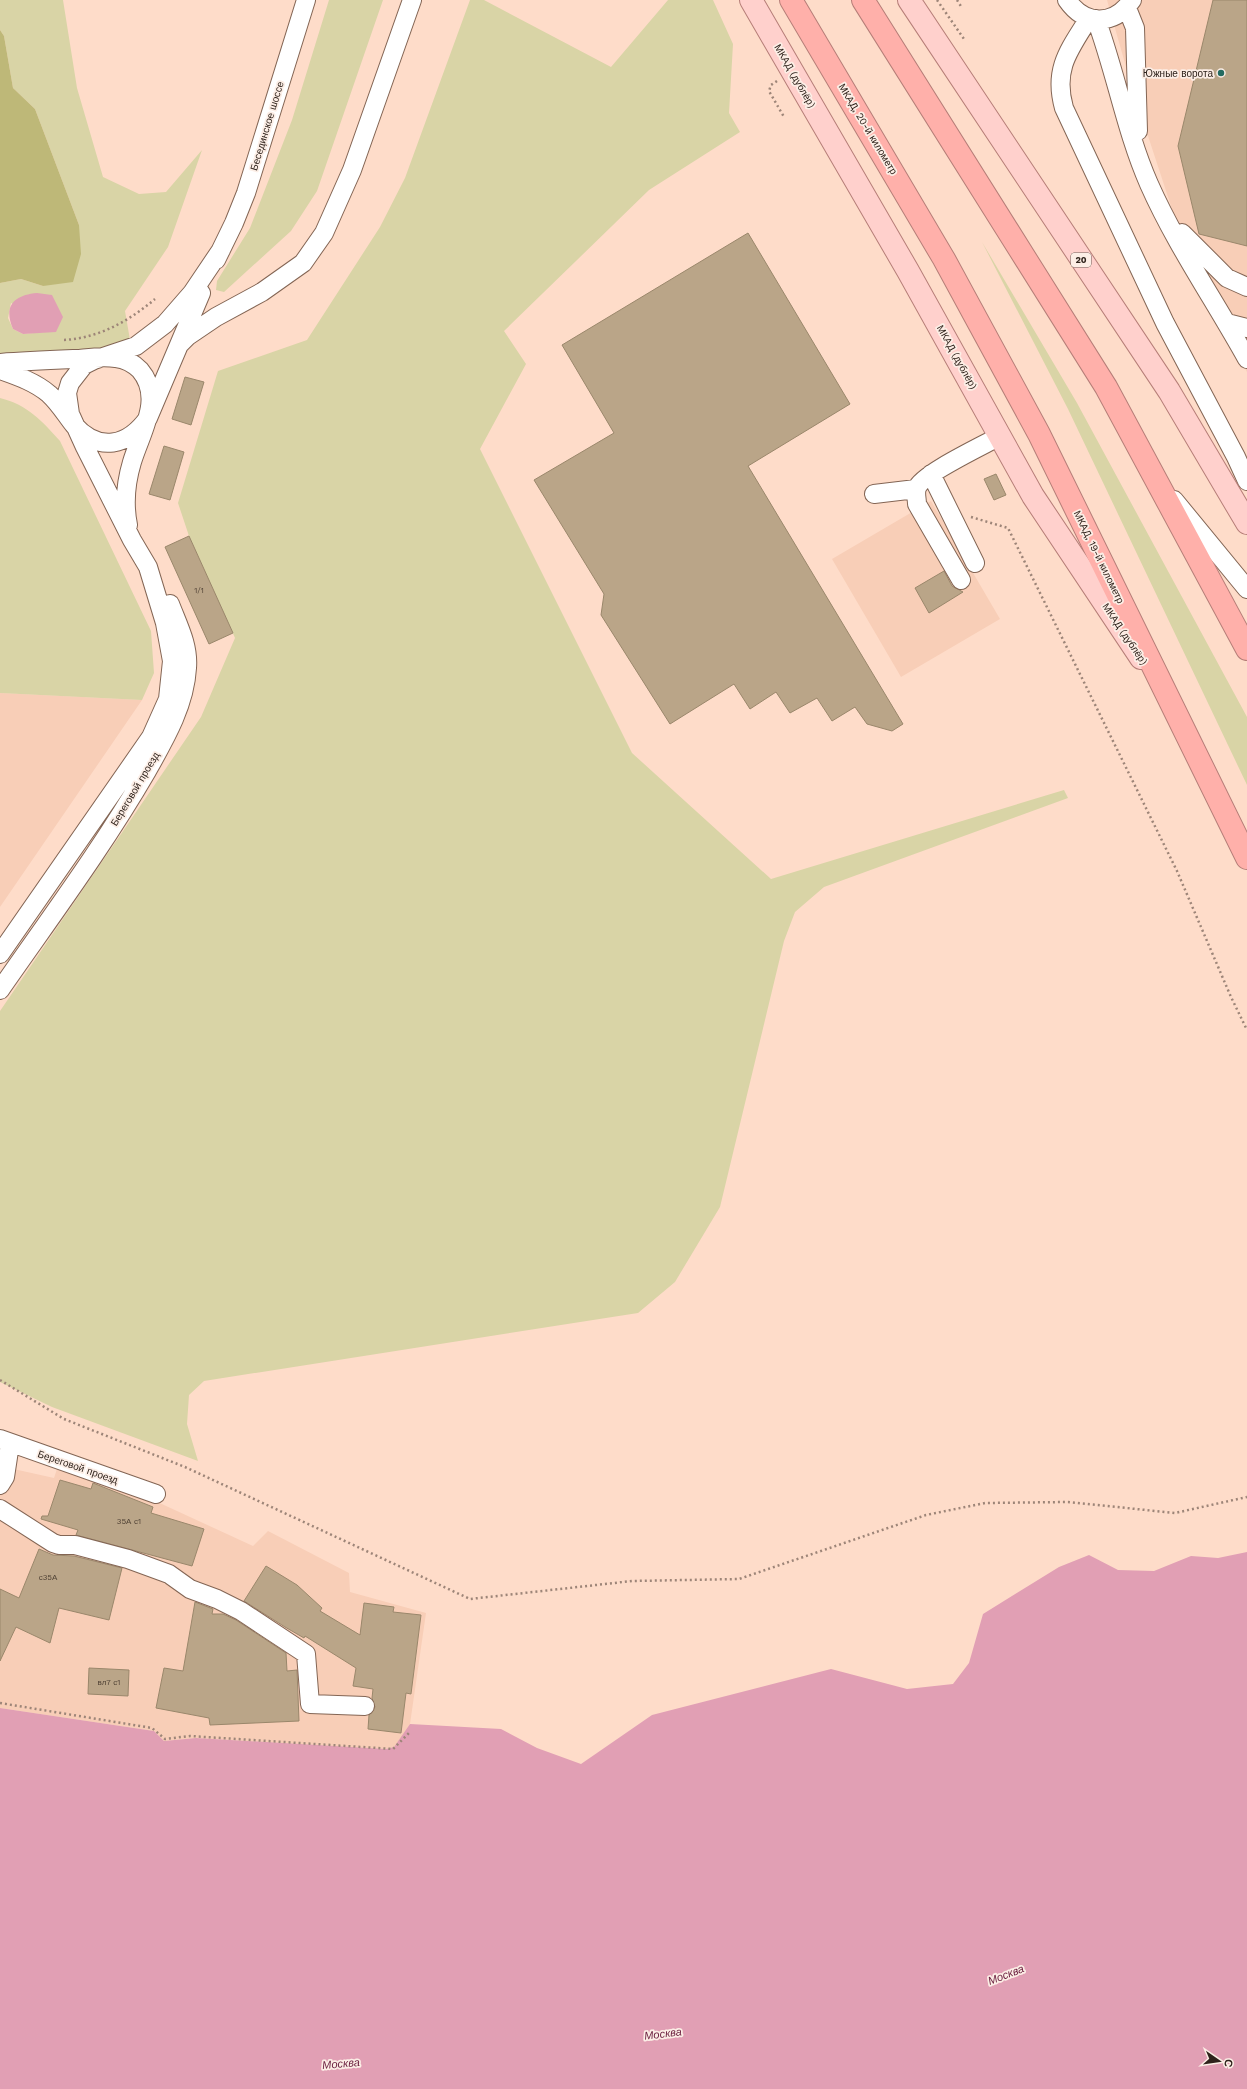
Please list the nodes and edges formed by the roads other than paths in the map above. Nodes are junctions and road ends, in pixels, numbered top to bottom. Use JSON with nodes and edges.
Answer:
{"nodes":[{"id":1,"x":302,"y":0,"type":"edge"},
{"id":2,"x":306,"y":0,"type":"edge"},
{"id":3,"x":412,"y":0,"type":"edge"},
{"id":4,"x":751,"y":0,"type":"edge"},
{"id":5,"x":791,"y":0,"type":"edge"},
{"id":6,"x":863,"y":0,"type":"edge"},
{"id":7,"x":909,"y":0,"type":"edge"},
{"id":8,"x":1067,"y":0,"type":"edge"},
{"id":9,"x":1130,"y":4,"type":"edge"},
{"id":10,"x":1092,"y":19,"type":"junction"},
{"id":11,"x":297,"y":29,"type":"junction"},
{"id":12,"x":1138,"y":156,"type":"junction"},
{"id":13,"x":1164,"y":215,"type":"junction"},
{"id":14,"x":220,"y":250,"type":"junction"},
{"id":15,"x":944,"y":259,"type":"joint"},
{"id":16,"x":1247,"y":286,"type":"edge"},
{"id":17,"x":1227,"y":323,"type":"junction"},
{"id":18,"x":1247,"y":328,"type":"edge"},
{"id":19,"x":177,"y":347,"type":"junction"},
{"id":20,"x":105,"y":357,"type":"junction"},
{"id":21,"x":1247,"y":359,"type":"edge"},
{"id":22,"x":0,"y":363,"type":"edge"},
{"id":23,"x":0,"y":370,"type":"edge"},
{"id":24,"x":148,"y":418,"type":"junction"},
{"id":25,"x":75,"y":426,"type":"junction"},
{"id":26,"x":1000,"y":436,"type":"junction"},
{"id":27,"x":1152,"y":473,"type":"junction"},
{"id":28,"x":931,"y":474,"type":"junction"},
{"id":29,"x":1247,"y":480,"type":"edge"},
{"id":30,"x":916,"y":489,"type":"junction"},
{"id":31,"x":874,"y":494,"type":"dead end"},
{"id":32,"x":1247,"y":523,"type":"edge"},
{"id":33,"x":132,"y":540,"type":"junction"},
{"id":34,"x":976,"y":563,"type":"dead end"},
{"id":35,"x":148,"y":568,"type":"junction"},
{"id":36,"x":960,"y":580,"type":"dead end"},
{"id":37,"x":1247,"y":589,"type":"edge"},
{"id":38,"x":1247,"y":649,"type":"edge"},
{"id":39,"x":1174,"y":707,"type":"junction"},
{"id":40,"x":1247,"y":858,"type":"edge"},
{"id":41,"x":0,"y":954,"type":"edge"},
{"id":42,"x":0,"y":990,"type":"edge"},
{"id":43,"x":5,"y":1442,"type":"edge"},
{"id":44,"x":0,"y":1485,"type":"edge"},
{"id":45,"x":156,"y":1494,"type":"dead end"},
{"id":46,"x":0,"y":1509,"type":"edge"},
{"id":47,"x":365,"y":1706,"type":"dead end"}],
"edges":[{"from":1,"to":11,"type":"street"},
{"from":2,"to":11,"type":"street","name":"Бесединское шоссе"},
{"from":3,"to":19,"type":"street"},
{"from":4,"to":26,"type":"main road","name":"МКАД (дублёр)"},
{"from":5,"to":15,"type":"highway","name":"МКАД, 20-й километр"},
{"from":6,"to":27,"type":"highway"},
{"from":7,"to":32,"type":"main road","number":"20"},
{"from":8,"to":10,"type":"street"},
{"from":9,"to":10,"type":"street"},
{"from":9,"to":12,"type":"street"},
{"from":10,"to":12,"type":"street"},
{"from":10,"to":29,"type":"street"},
{"from":11,"to":14,"type":"street","name":"Бесединское шоссе"},
{"from":12,"to":13,"type":"street"},
{"from":13,"to":16,"type":"street"},
{"from":13,"to":17,"type":"street"},
{"from":14,"to":19,"type":"street","name":"Бесединское шоссе"},
{"from":14,"to":20,"type":"street","name":"Бесединское шоссе"},
{"from":15,"to":39,"type":"highway","name":"МКАД, 19-й километр"},
{"from":17,"to":18,"type":"street"},
{"from":17,"to":21,"type":"street"},
{"from":19,"to":24,"type":"street","name":"Бесединское шоссе"},
{"from":20,"to":22,"type":"street"},
{"from":20,"to":24,"type":"street"},
{"from":20,"to":25,"type":"street"},
{"from":23,"to":25,"type":"street"},
{"from":24,"to":25,"type":"street"},
{"from":24,"to":33,"type":"street"},
{"from":25,"to":33,"type":"street"},
{"from":26,"to":28,"type":"street"},
{"from":26,"to":39,"type":"main road","name":"МКАД (дублёр)"},
{"from":27,"to":37,"type":"street"},
{"from":27,"to":38,"type":"highway"},
{"from":28,"to":30,"type":"street"},
{"from":28,"to":34,"type":"street"},
{"from":30,"to":31,"type":"street"},
{"from":30,"to":36,"type":"street"},
{"from":33,"to":35,"type":"street"},
{"from":35,"to":41,"type":"street"},
{"from":35,"to":42,"type":"street","name":"Береговой проезд"},
{"from":39,"to":40,"type":"highway","name":"МКАД, 19-й километр"},
{"from":43,"to":44,"type":"street"},
{"from":43,"to":45,"type":"street","name":"Береговой проезд"},
{"from":46,"to":47,"type":"street"}]}
